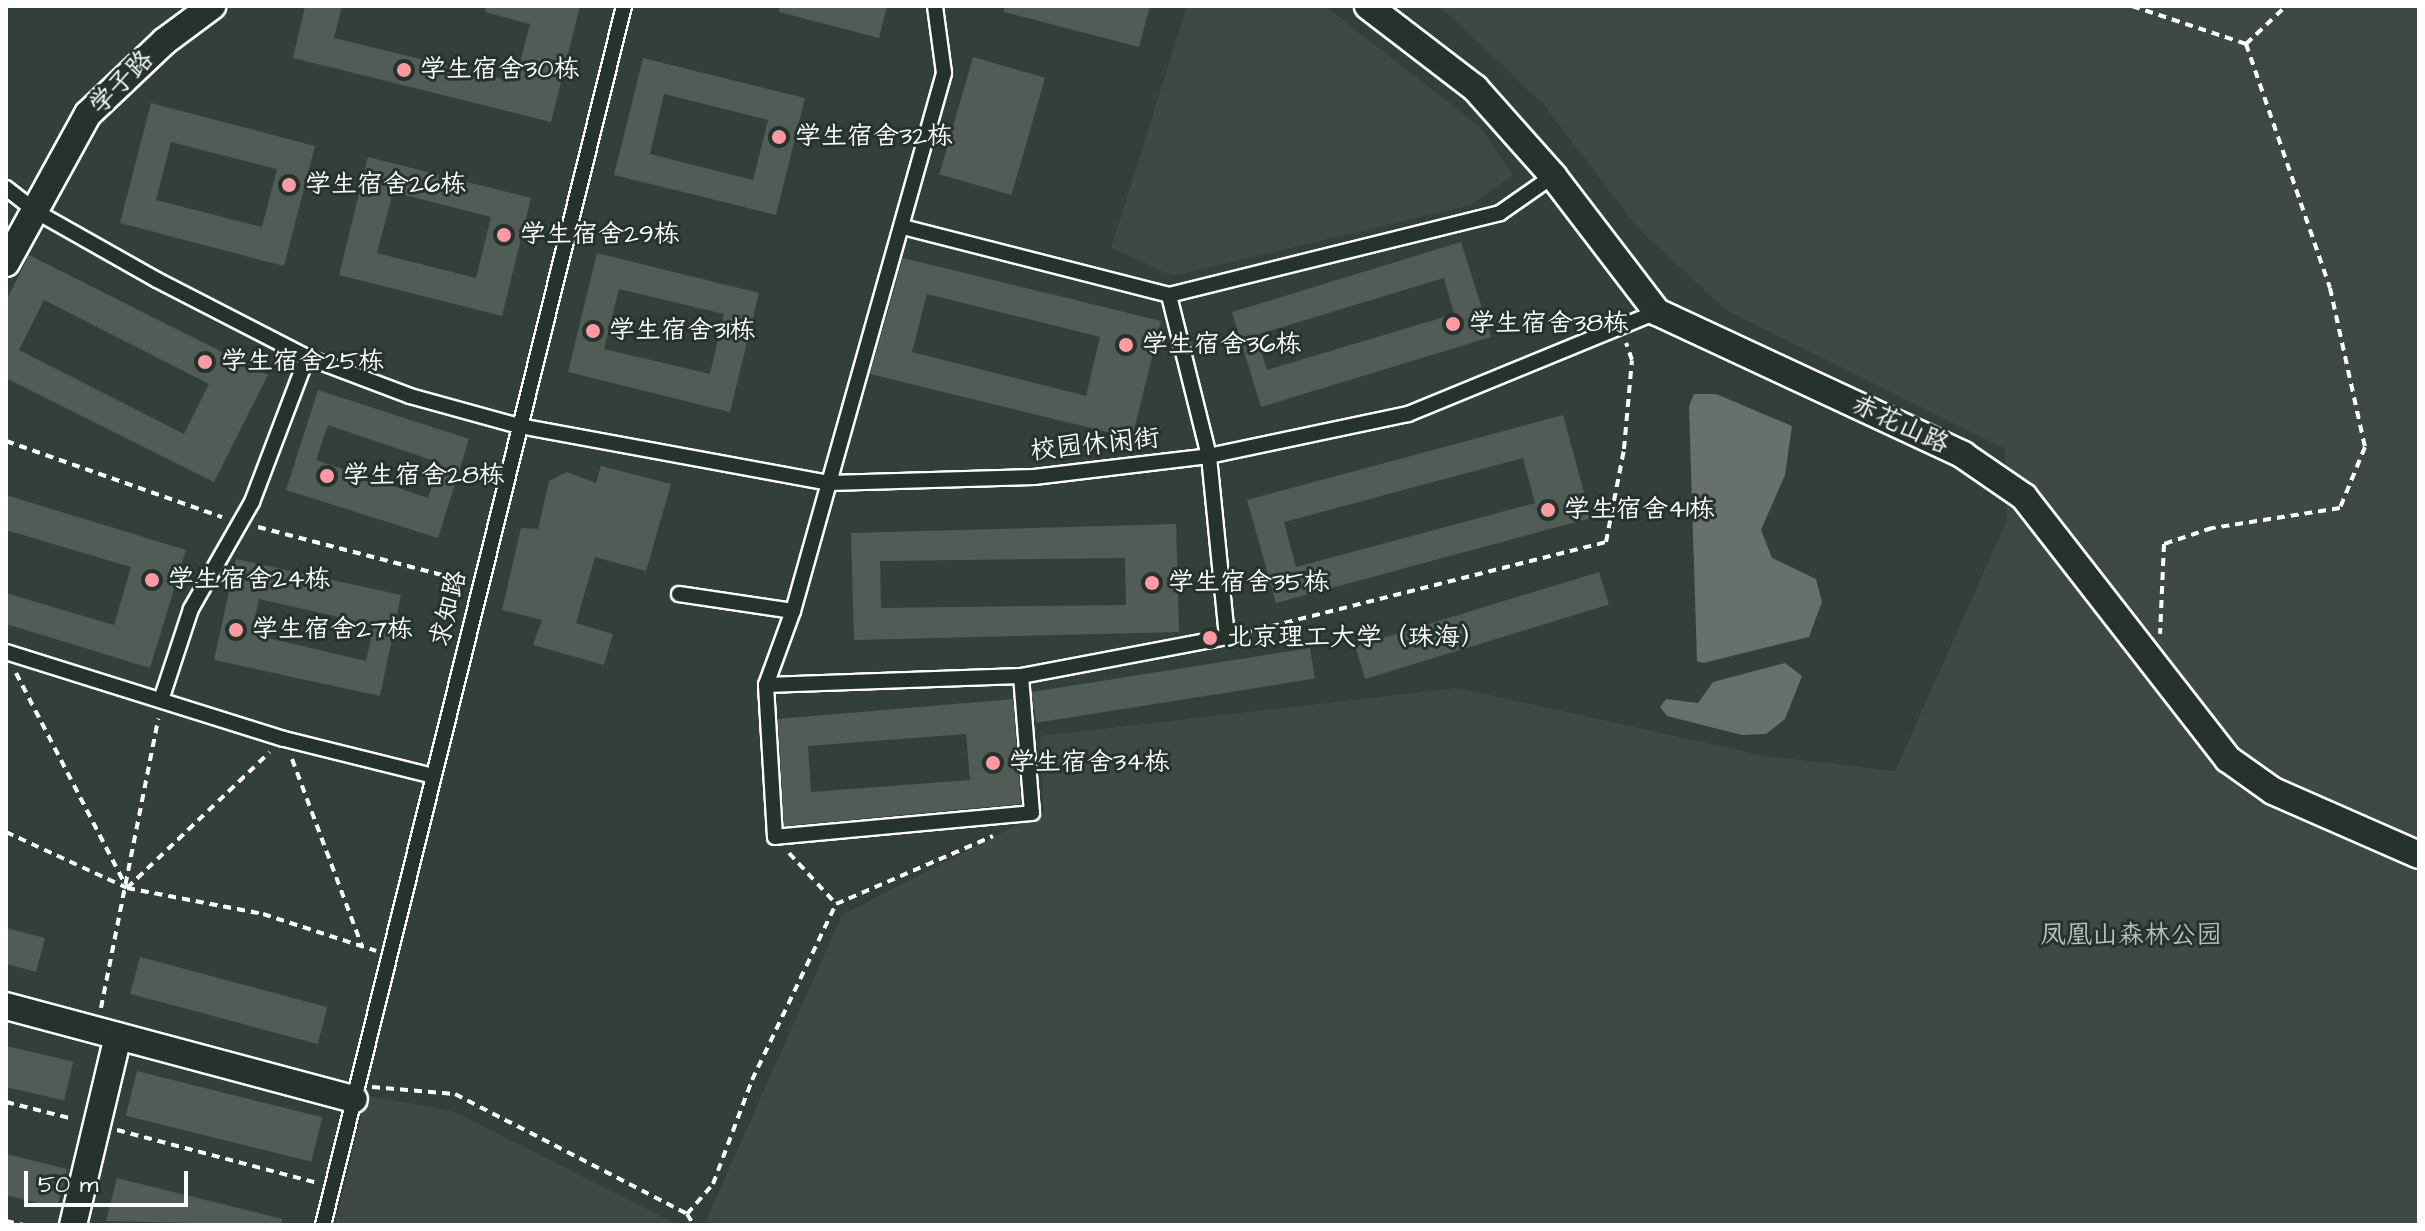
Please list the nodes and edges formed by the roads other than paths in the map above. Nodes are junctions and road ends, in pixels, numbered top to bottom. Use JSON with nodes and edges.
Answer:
{"nodes":[{"id":1,"x":212,"y":6,"type":"edge"},
{"id":2,"x":624,"y":6,"type":"edge"},
{"id":3,"x":935,"y":6,"type":"edge"},
{"id":4,"x":1368,"y":6,"type":"edge"},
{"id":5,"x":1553,"y":176,"type":"junction"},
{"id":6,"x":6,"y":188,"type":"edge"},
{"id":7,"x":35,"y":211,"type":"junction"},
{"id":8,"x":903,"y":227,"type":"junction"},
{"id":9,"x":6,"y":263,"type":"edge"},
{"id":10,"x":1169,"y":295,"type":"junction"},
{"id":11,"x":1657,"y":312,"type":"junction"},
{"id":12,"x":307,"y":357,"type":"junction"},
{"id":13,"x":519,"y":426,"type":"junction"},
{"id":14,"x":1209,"y":456,"type":"junction"},
{"id":15,"x":830,"y":483,"type":"junction"},
{"id":16,"x":679,"y":594,"type":"dead end"},
{"id":17,"x":793,"y":611,"type":"junction"},
{"id":18,"x":6,"y":652,"type":"edge"},
{"id":19,"x":1021,"y":676,"type":"junction"},
{"id":20,"x":766,"y":685,"type":"junction"},
{"id":21,"x":162,"y":697,"type":"junction"},
{"id":22,"x":433,"y":776,"type":"junction"},
{"id":23,"x":2419,"y":855,"type":"edge"},
{"id":24,"x":6,"y":1006,"type":"edge"},
{"id":25,"x":107,"y":1033,"type":"junction"},
{"id":26,"x":356,"y":1091,"type":"junction"},
{"id":27,"x":73,"y":1225,"type":"edge"},
{"id":28,"x":323,"y":1225,"type":"edge"}],
"edges":[{"from":1,"to":7,"type":"street","name":"学子路"},
{"from":2,"to":13,"type":"lane","name":"求知路"},
{"from":3,"to":8,"type":"lane"},
{"from":4,"to":5,"type":"street","name":"赤花山路"},
{"from":5,"to":10,"type":"lane"},
{"from":5,"to":11,"type":"street","name":"赤花山路"},
{"from":6,"to":7,"type":"lane","name":"校园休闲街"},
{"from":7,"to":9,"type":"street","name":"学子路"},
{"from":7,"to":12,"type":"lane","name":"校园休闲街"},
{"from":8,"to":10,"type":"lane"},
{"from":8,"to":15,"type":"lane"},
{"from":10,"to":14,"type":"lane"},
{"from":11,"to":14,"type":"lane","name":"校园休闲街"},
{"from":11,"to":23,"type":"street","name":"赤花山路"},
{"from":12,"to":13,"type":"lane","name":"校园休闲街"},
{"from":12,"to":21,"type":"lane"},
{"from":13,"to":15,"type":"lane","name":"校园休闲街"},
{"from":13,"to":22,"type":"lane","name":"求知路"},
{"from":14,"to":15,"type":"lane","name":"校园休闲街"},
{"from":14,"to":19,"type":"lane"},
{"from":15,"to":17,"type":"lane"},
{"from":16,"to":17,"type":"lane"},
{"from":17,"to":20,"type":"lane"},
{"from":18,"to":21,"type":"lane"},
{"from":19,"to":20,"type":"lane"},
{"from":19,"to":20,"type":"lane"},
{"from":21,"to":22,"type":"lane"},
{"from":22,"to":26,"type":"lane","name":"求知路"},
{"from":24,"to":25,"type":"street"},
{"from":25,"to":26,"type":"street"},
{"from":25,"to":27,"type":"street"},
{"from":26,"to":28,"type":"lane","name":"求知路"}]}
